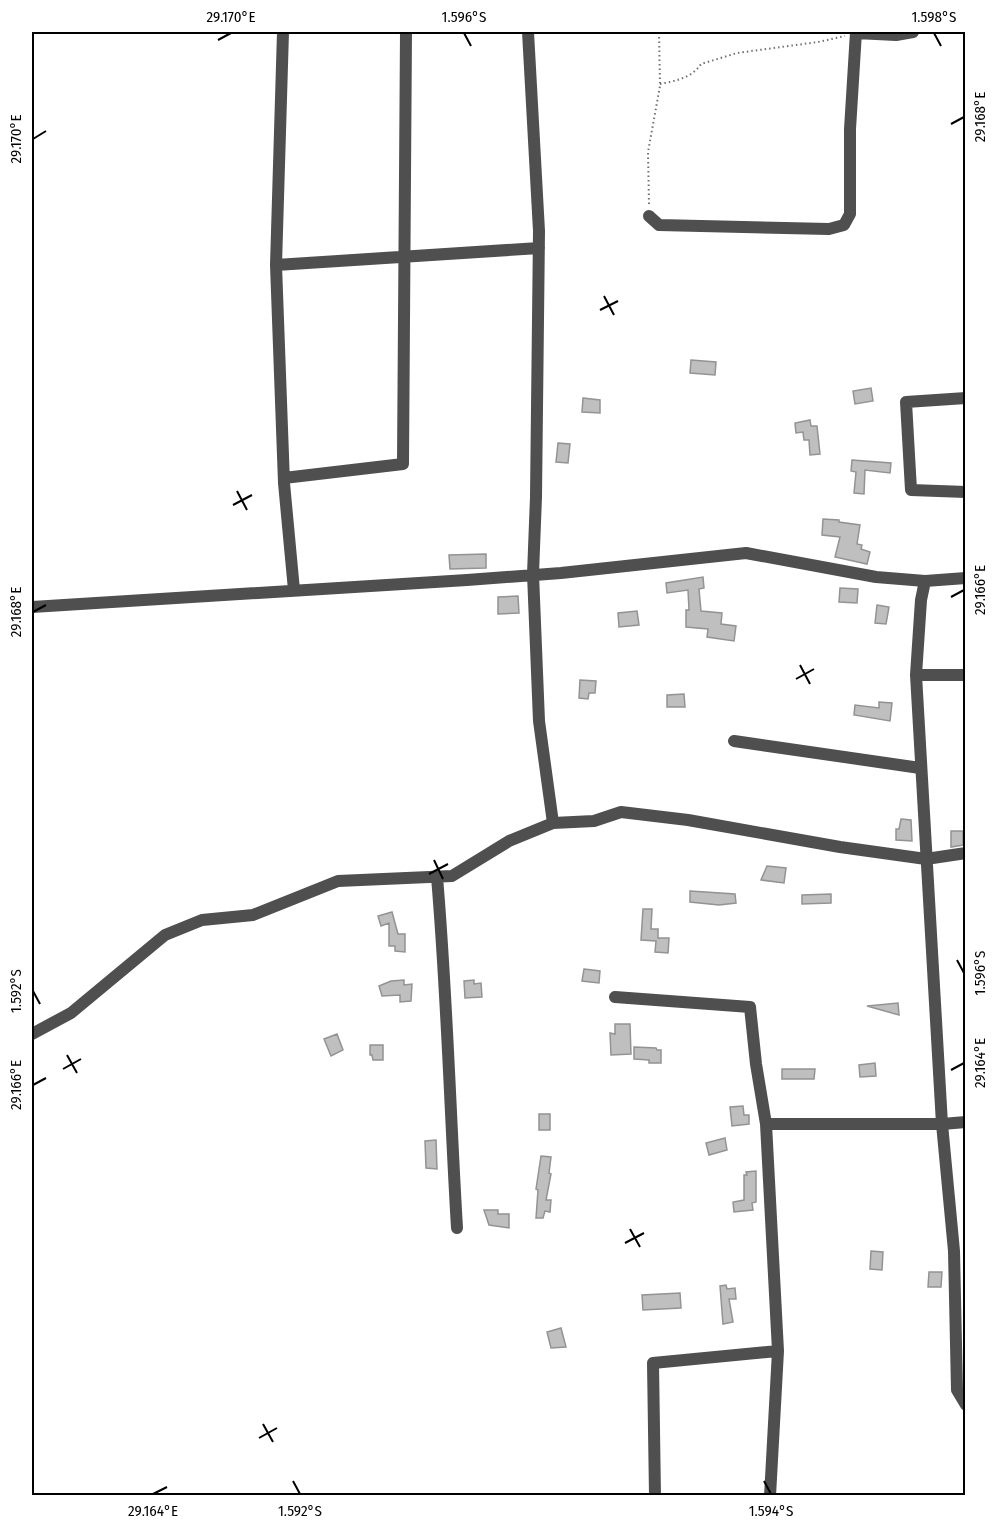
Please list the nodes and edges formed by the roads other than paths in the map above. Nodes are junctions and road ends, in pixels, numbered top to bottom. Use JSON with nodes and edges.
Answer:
{"nodes":[{"id":1,"x":283,"y":32,"type":"edge"},
{"id":2,"x":406,"y":32,"type":"edge"},
{"id":3,"x":528,"y":32,"type":"edge"},
{"id":4,"x":856,"y":32,"type":"edge"},
{"id":5,"x":914,"y":32,"type":"edge"},
{"id":6,"x":649,"y":216,"type":"road end"},
{"id":7,"x":539,"y":248,"type":"junction"},
{"id":8,"x":403,"y":257,"type":"junction"},
{"id":9,"x":276,"y":265,"type":"junction"},
{"id":10,"x":966,"y":398,"type":"edge"},
{"id":11,"x":284,"y":478,"type":"junction"},
{"id":12,"x":966,"y":492,"type":"edge"},
{"id":13,"x":533,"y":574,"type":"junction"},
{"id":14,"x":966,"y":578,"type":"edge"},
{"id":15,"x":925,"y":581,"type":"junction"},
{"id":16,"x":294,"y":590,"type":"junction"},
{"id":17,"x":32,"y":607,"type":"edge"},
{"id":18,"x":916,"y":675,"type":"junction"},
{"id":19,"x":966,"y":675,"type":"edge"},
{"id":20,"x":734,"y":741,"type":"dead end"},
{"id":21,"x":920,"y":768,"type":"junction"},
{"id":22,"x":553,"y":823,"type":"junction"},
{"id":23,"x":966,"y":853,"type":"edge"},
{"id":24,"x":926,"y":859,"type":"junction"},
{"id":25,"x":437,"y":877,"type":"junction"},
{"id":26,"x":615,"y":998,"type":"dead end"},
{"id":27,"x":32,"y":1034,"type":"edge"},
{"id":28,"x":966,"y":1122,"type":"edge"},
{"id":29,"x":766,"y":1124,"type":"junction"},
{"id":30,"x":942,"y":1124,"type":"junction"},
{"id":31,"x":457,"y":1228,"type":"dead end"},
{"id":32,"x":960,"y":1332,"type":"edge"},
{"id":33,"x":778,"y":1351,"type":"junction"},
{"id":34,"x":966,"y":1405,"type":"edge"},
{"id":35,"x":655,"y":1496,"type":"edge"},
{"id":36,"x":770,"y":1496,"type":"edge"}],
"edges":[{"from":1,"to":9,"type":"street"},
{"from":2,"to":8,"type":"street"},
{"from":3,"to":7,"type":"street"},
{"from":4,"to":5,"type":"street"},
{"from":4,"to":6,"type":"street"},
{"from":7,"to":8,"type":"street"},
{"from":7,"to":13,"type":"street"},
{"from":8,"to":9,"type":"street"},
{"from":8,"to":11,"type":"street"},
{"from":9,"to":11,"type":"street"},
{"from":10,"to":12,"type":"street"},
{"from":11,"to":16,"type":"street"},
{"from":13,"to":15,"type":"street"},
{"from":13,"to":16,"type":"street"},
{"from":13,"to":22,"type":"street"},
{"from":14,"to":15,"type":"street"},
{"from":15,"to":18,"type":"street"},
{"from":16,"to":17,"type":"street"},
{"from":18,"to":19,"type":"street"},
{"from":18,"to":21,"type":"street"},
{"from":20,"to":21,"type":"street"},
{"from":21,"to":24,"type":"street"},
{"from":22,"to":24,"type":"street"},
{"from":22,"to":25,"type":"street"},
{"from":23,"to":24,"type":"street"},
{"from":24,"to":30,"type":"street"},
{"from":25,"to":27,"type":"street"},
{"from":25,"to":31,"type":"street"},
{"from":26,"to":29,"type":"street"},
{"from":28,"to":30,"type":"street"},
{"from":29,"to":30,"type":"street"},
{"from":29,"to":33,"type":"street"},
{"from":30,"to":32,"type":"street"},
{"from":32,"to":34,"type":"street"},
{"from":33,"to":35,"type":"street"},
{"from":33,"to":36,"type":"street"}]}
